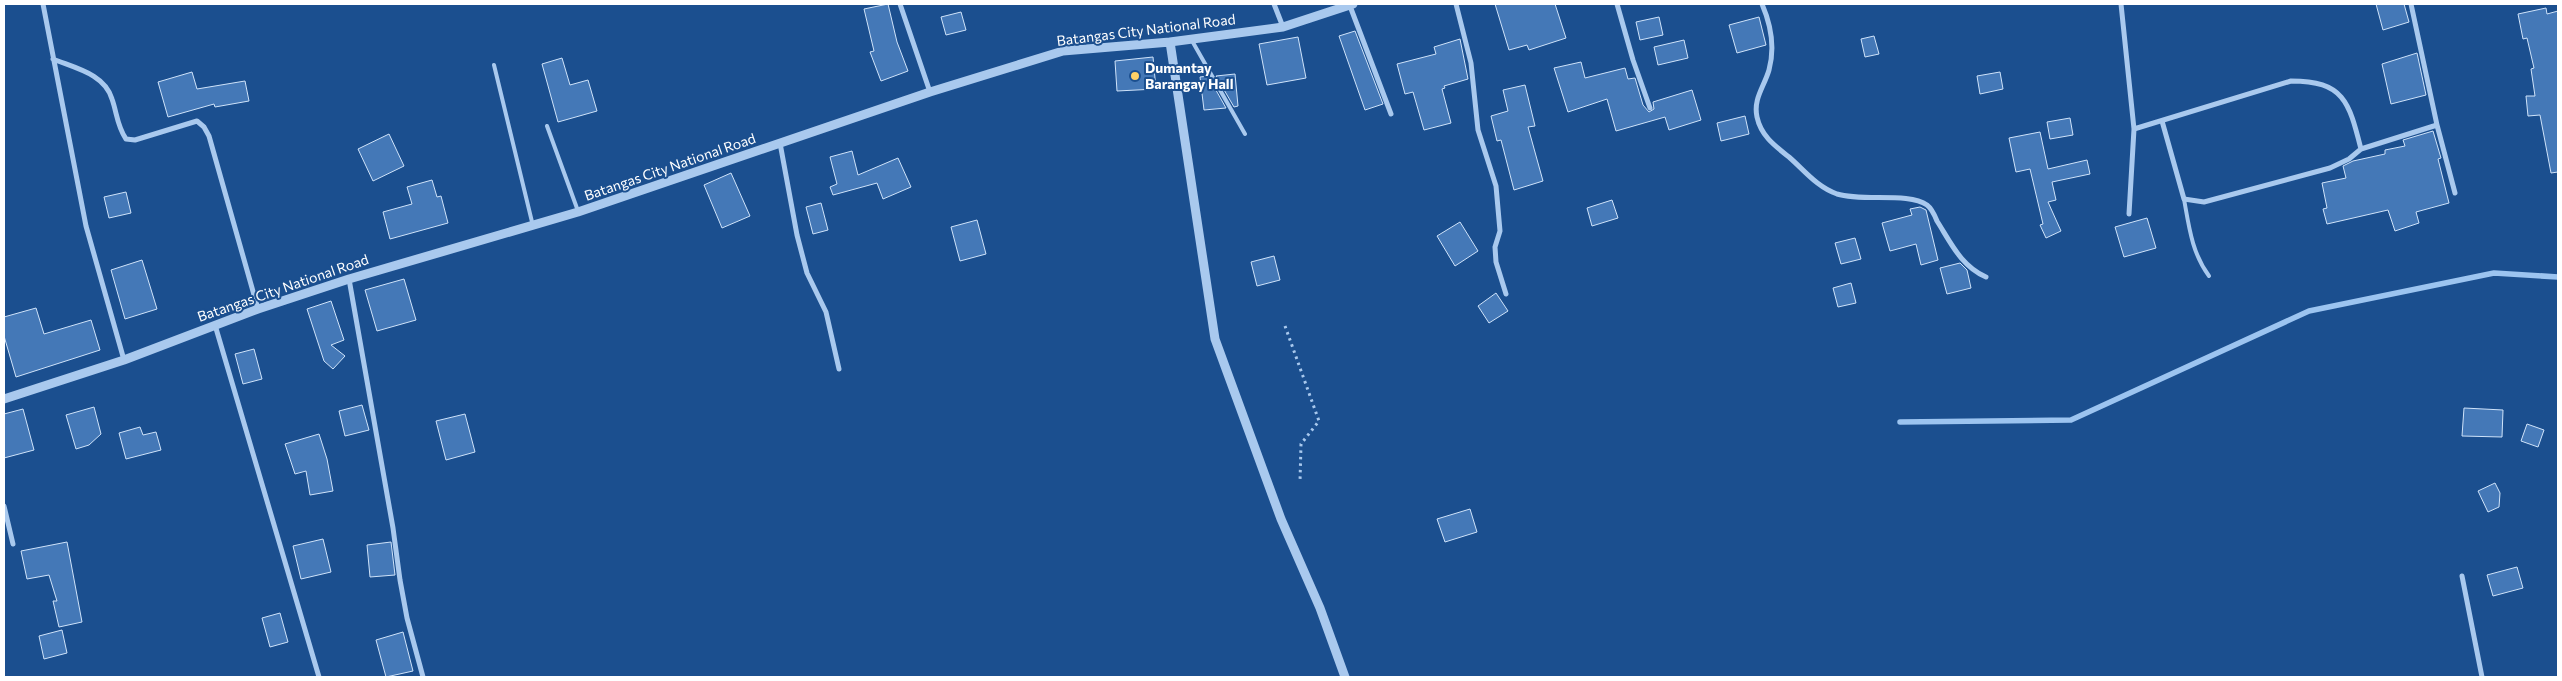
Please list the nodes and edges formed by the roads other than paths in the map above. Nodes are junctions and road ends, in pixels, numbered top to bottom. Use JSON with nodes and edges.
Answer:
{"nodes":[{"id":1,"x":43,"y":4,"type":"edge"},
{"id":2,"x":900,"y":4,"type":"edge"},
{"id":3,"x":1274,"y":4,"type":"edge"},
{"id":4,"x":1456,"y":4,"type":"edge"},
{"id":5,"x":1617,"y":4,"type":"edge"},
{"id":6,"x":1762,"y":4,"type":"edge"},
{"id":7,"x":2121,"y":4,"type":"edge"},
{"id":8,"x":2411,"y":4,"type":"edge"},
{"id":9,"x":1352,"y":5,"type":"edge"},
{"id":10,"x":1283,"y":27,"type":"junction"},
{"id":11,"x":1191,"y":39,"type":"junction"},
{"id":12,"x":1170,"y":42,"type":"junction"},
{"id":13,"x":53,"y":59,"type":"junction"},
{"id":14,"x":494,"y":65,"type":"dead end"},
{"id":15,"x":930,"y":92,"type":"junction"},
{"id":16,"x":1650,"y":108,"type":"dead end"},
{"id":17,"x":1391,"y":114,"type":"dead end"},
{"id":18,"x":2162,"y":121,"type":"junction"},
{"id":19,"x":2437,"y":125,"type":"junction"},
{"id":20,"x":547,"y":126,"type":"dead end"},
{"id":21,"x":2134,"y":129,"type":"junction"},
{"id":22,"x":1245,"y":134,"type":"dead end"},
{"id":23,"x":780,"y":144,"type":"junction"},
{"id":24,"x":2361,"y":149,"type":"junction"},
{"id":25,"x":2455,"y":193,"type":"dead end"},
{"id":26,"x":2184,"y":199,"type":"junction"},
{"id":27,"x":578,"y":212,"type":"junction"},
{"id":28,"x":2130,"y":214,"type":"dead end"},
{"id":29,"x":533,"y":226,"type":"junction"},
{"id":30,"x":2209,"y":276,"type":"dead end"},
{"id":31,"x":1986,"y":277,"type":"dead end"},
{"id":32,"x":349,"y":279,"type":"junction"},
{"id":33,"x":1506,"y":294,"type":"dead end"},
{"id":34,"x":258,"y":309,"type":"junction"},
{"id":35,"x":215,"y":325,"type":"junction"},
{"id":36,"x":124,"y":360,"type":"junction"},
{"id":37,"x":839,"y":369,"type":"dead end"},
{"id":38,"x":4,"y":399,"type":"edge"},
{"id":39,"x":4,"y":506,"type":"edge"},
{"id":40,"x":13,"y":544,"type":"dead end"},
{"id":41,"x":2462,"y":576,"type":"dead end"},
{"id":42,"x":319,"y":677,"type":"edge"},
{"id":43,"x":423,"y":677,"type":"edge"},
{"id":44,"x":1345,"y":677,"type":"edge"},
{"id":45,"x":2482,"y":677,"type":"edge"}],
"edges":[{"from":1,"to":13,"type":"street"},
{"from":2,"to":15,"type":"street"},
{"from":3,"to":10,"type":"street"},
{"from":4,"to":33,"type":"street"},
{"from":5,"to":16,"type":"street"},
{"from":6,"to":31,"type":"street"},
{"from":7,"to":21,"type":"street"},
{"from":8,"to":19,"type":"street"},
{"from":9,"to":10,"type":"street","name":"Batangas City National Road"},
{"from":9,"to":17,"type":"street"},
{"from":10,"to":11,"type":"street","name":"Batangas City National Road"},
{"from":11,"to":12,"type":"street","name":"Batangas City National Road"},
{"from":11,"to":22,"type":"lane"},
{"from":12,"to":15,"type":"street","name":"Batangas City National Road"},
{"from":12,"to":44,"type":"street"},
{"from":13,"to":34,"type":"street"},
{"from":13,"to":36,"type":"street"},
{"from":14,"to":29,"type":"lane"},
{"from":15,"to":23,"type":"street","name":"Batangas City National Road"},
{"from":18,"to":21,"type":"street"},
{"from":18,"to":24,"type":"street"},
{"from":18,"to":26,"type":"street"},
{"from":19,"to":24,"type":"street"},
{"from":19,"to":25,"type":"street"},
{"from":20,"to":27,"type":"lane"},
{"from":21,"to":28,"type":"street"},
{"from":23,"to":27,"type":"street","name":"Batangas City National Road"},
{"from":23,"to":37,"type":"street"},
{"from":24,"to":26,"type":"street"},
{"from":26,"to":30,"type":"lane"},
{"from":27,"to":29,"type":"street","name":"Batangas City National Road"},
{"from":29,"to":32,"type":"street","name":"Batangas City National Road"},
{"from":32,"to":34,"type":"street","name":"Batangas City National Road"},
{"from":32,"to":43,"type":"street"},
{"from":34,"to":35,"type":"street","name":"Batangas City National Road"},
{"from":35,"to":36,"type":"street","name":"Batangas City National Road"},
{"from":35,"to":42,"type":"street"},
{"from":36,"to":38,"type":"street","name":"Batangas City National Road"},
{"from":39,"to":40,"type":"street"},
{"from":41,"to":45,"type":"street"}]}
